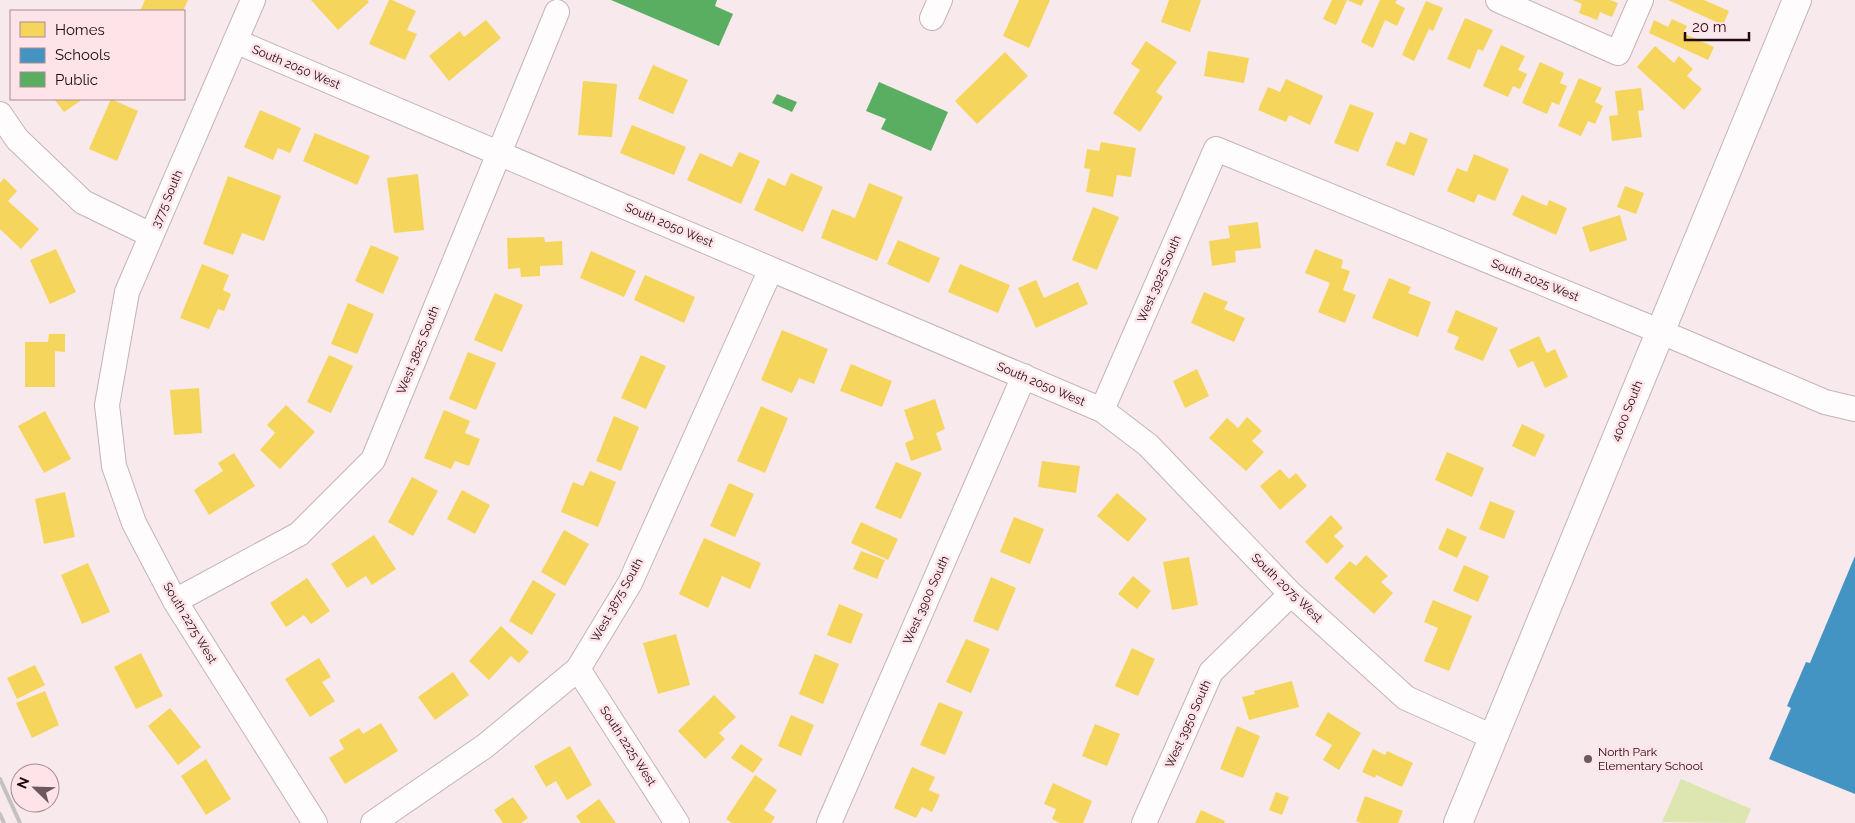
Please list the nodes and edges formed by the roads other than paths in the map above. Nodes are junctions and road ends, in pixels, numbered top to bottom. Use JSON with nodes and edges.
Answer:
{"nodes":[{"id":1,"x":252,"y":0,"type":"edge"},
{"id":2,"x":1498,"y":0,"type":"edge"},
{"id":3,"x":1641,"y":0,"type":"edge"},
{"id":4,"x":1797,"y":0,"type":"edge"},
{"id":5,"x":557,"y":12,"type":"dead end"},
{"id":6,"x":235,"y":41,"type":"junction"},
{"id":7,"x":0,"y":114,"type":"edge"},
{"id":8,"x":1216,"y":149,"type":"joint"},
{"id":9,"x":499,"y":153,"type":"junction"},
{"id":10,"x":151,"y":235,"type":"junction"},
{"id":11,"x":771,"y":269,"type":"junction"},
{"id":12,"x":1659,"y":331,"type":"junction"},
{"id":13,"x":1024,"y":376,"type":"junction"},
{"id":14,"x":107,"y":405,"type":"joint"},
{"id":15,"x":1855,"y":409,"type":"edge"},
{"id":16,"x":1102,"y":410,"type":"junction"},
{"id":17,"x":1291,"y":594,"type":"junction"},
{"id":18,"x":175,"y":601,"type":"junction"},
{"id":19,"x":578,"y":669,"type":"junction"},
{"id":20,"x":1493,"y":737,"type":"junction"},
{"id":21,"x":315,"y":823,"type":"edge"},
{"id":22,"x":373,"y":823,"type":"edge"},
{"id":23,"x":677,"y":823,"type":"edge"},
{"id":24,"x":829,"y":823,"type":"edge"},
{"id":25,"x":1144,"y":823,"type":"edge"},
{"id":26,"x":1458,"y":823,"type":"edge"}],
"edges":[{"from":1,"to":6,"type":"street","name":"3775 South"},
{"from":2,"to":3,"type":"street"},
{"from":4,"to":12,"type":"street","name":"4000 South"},
{"from":5,"to":9,"type":"street","name":"West 3825 South"},
{"from":6,"to":9,"type":"street","name":"South 2050 West"},
{"from":6,"to":10,"type":"street","name":"3775 South"},
{"from":7,"to":10,"type":"street"},
{"from":8,"to":12,"type":"street","name":"South 2025 West"},
{"from":8,"to":16,"type":"street","name":"West 3925 South"},
{"from":9,"to":11,"type":"street","name":"South 2050 West"},
{"from":9,"to":18,"type":"street","name":"West 3825 South"},
{"from":10,"to":14,"type":"street","name":"3775 South"},
{"from":11,"to":13,"type":"street","name":"South 2050 West"},
{"from":11,"to":19,"type":"street","name":"West 3875 South"},
{"from":12,"to":15,"type":"street","name":"South 2025 West"},
{"from":12,"to":20,"type":"street","name":"4000 South"},
{"from":13,"to":16,"type":"street","name":"South 2050 West"},
{"from":13,"to":24,"type":"street","name":"West 3900 South"},
{"from":14,"to":18,"type":"street","name":"South 2275 West"},
{"from":16,"to":17,"type":"street","name":"South 2075 West"},
{"from":17,"to":20,"type":"street","name":"South 2075 West"},
{"from":17,"to":25,"type":"street","name":"West 3950 South"},
{"from":18,"to":21,"type":"street","name":"South 2275 West"},
{"from":19,"to":22,"type":"street","name":"West 3875 South"},
{"from":19,"to":23,"type":"street","name":"South 2225 West"},
{"from":20,"to":26,"type":"street","name":"4000 South"}]}
